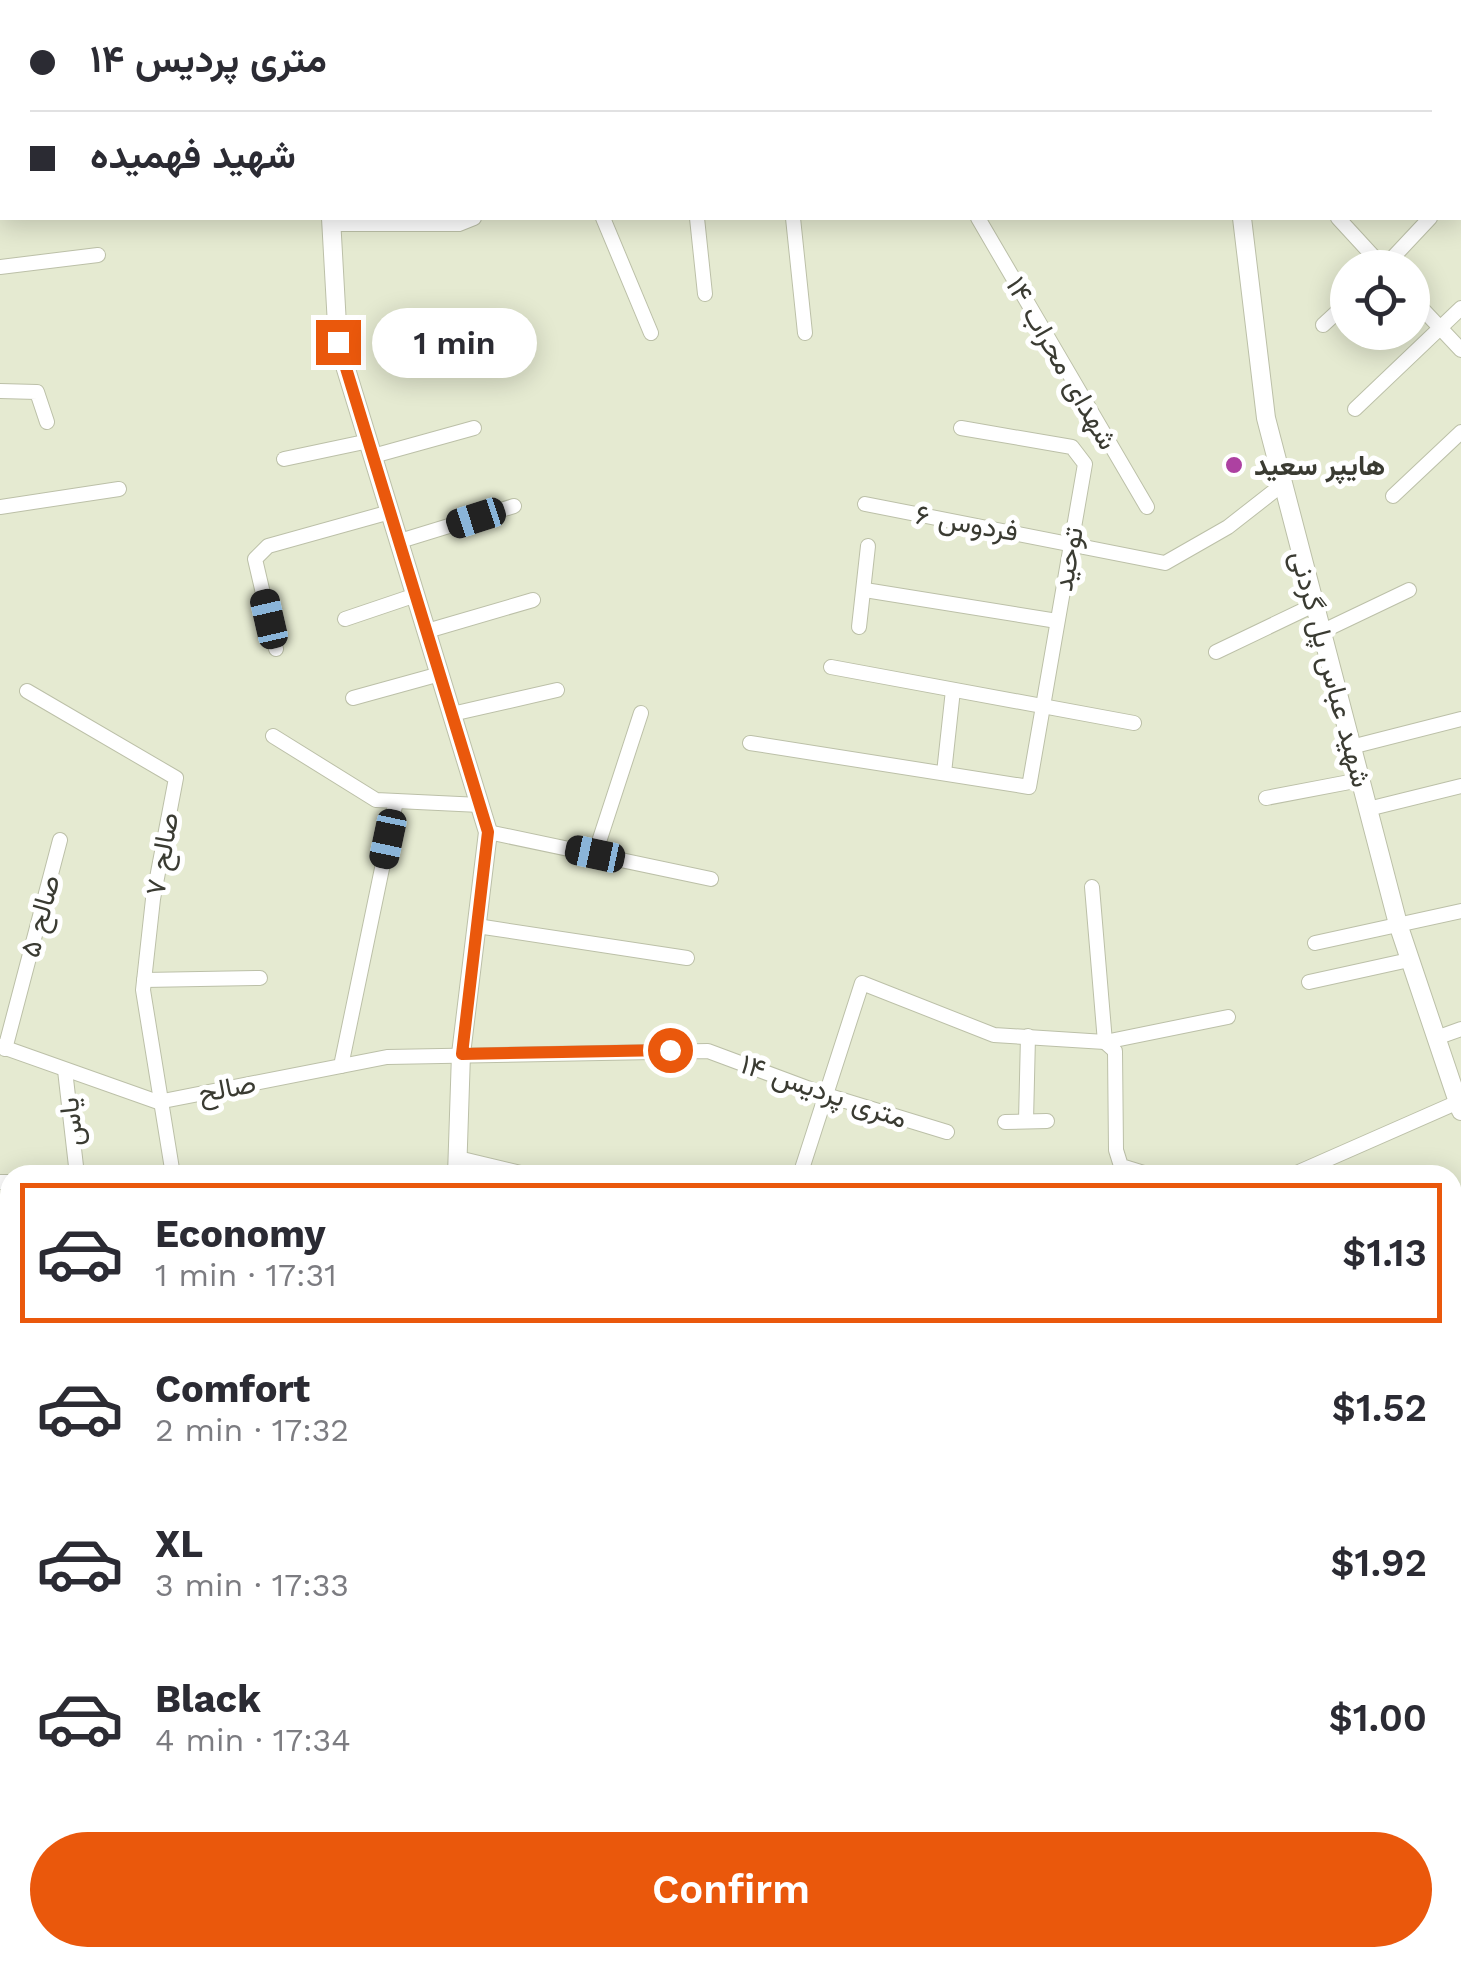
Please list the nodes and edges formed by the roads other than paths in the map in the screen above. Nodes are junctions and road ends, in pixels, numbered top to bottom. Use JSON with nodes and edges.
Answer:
{"nodes":[{"id":1,"x":604,"y":220,"type":"edge"},
{"id":2,"x":697,"y":220,"type":"edge"},
{"id":3,"x":793,"y":220,"type":"edge"},
{"id":4,"x":979,"y":220,"type":"edge"},
{"id":5,"x":1242,"y":220,"type":"edge"},
{"id":6,"x":1340,"y":220,"type":"edge"},
{"id":7,"x":1428,"y":220,"type":"edge"},
{"id":8,"x":331,"y":221,"type":"edge"},
{"id":9,"x":466,"y":221,"type":"edge"},
{"id":10,"x":1368,"y":250,"type":"edge"},
{"id":11,"x":1400,"y":250,"type":"edge"},
{"id":12,"x":98,"y":254,"type":"dead end"},
{"id":13,"x":0,"y":268,"type":"edge"},
{"id":14,"x":704,"y":294,"type":"dead end"},
{"id":15,"x":1461,"y":308,"type":"edge"},
{"id":16,"x":1430,"y":317,"type":"edge"},
{"id":17,"x":1330,"y":319,"type":"edge"},
{"id":18,"x":1323,"y":325,"type":"dead end"},
{"id":19,"x":1440,"y":327,"type":"junction"},
{"id":20,"x":651,"y":333,"type":"dead end"},
{"id":21,"x":806,"y":333,"type":"dead end"},
{"id":22,"x":1461,"y":350,"type":"edge"},
{"id":23,"x":0,"y":390,"type":"edge"},
{"id":24,"x":1355,"y":409,"type":"dead end"},
{"id":25,"x":47,"y":422,"type":"dead end"},
{"id":26,"x":474,"y":428,"type":"dead end"},
{"id":27,"x":961,"y":428,"type":"dead end"},
{"id":28,"x":1461,"y":432,"type":"edge"},
{"id":29,"x":371,"y":449,"type":"junction"},
{"id":30,"x":284,"y":459,"type":"dead end"},
{"id":31,"x":1282,"y":484,"type":"junction"},
{"id":32,"x":119,"y":488,"type":"dead end"},
{"id":33,"x":1393,"y":496,"type":"dead end"},
{"id":34,"x":865,"y":504,"type":"dead end"},
{"id":35,"x":514,"y":506,"type":"dead end"},
{"id":36,"x":0,"y":507,"type":"edge"},
{"id":37,"x":1147,"y":507,"type":"dead end"},
{"id":38,"x":390,"y":512,"type":"junction"},
{"id":39,"x":400,"y":542,"type":"junction"},
{"id":40,"x":1070,"y":542,"type":"junction"},
{"id":41,"x":868,"y":546,"type":"dead end"},
{"id":42,"x":865,"y":590,"type":"junction"},
{"id":43,"x":1409,"y":590,"type":"dead end"},
{"id":44,"x":416,"y":595,"type":"junction"},
{"id":45,"x":534,"y":600,"type":"dead end"},
{"id":46,"x":1314,"y":604,"type":"junction"},
{"id":47,"x":344,"y":618,"type":"dead end"},
{"id":48,"x":1057,"y":621,"type":"junction"},
{"id":49,"x":859,"y":628,"type":"dead end"},
{"id":50,"x":427,"y":631,"type":"junction"},
{"id":51,"x":1321,"y":632,"type":"junction"},
{"id":52,"x":276,"y":649,"type":"dead end"},
{"id":53,"x":1216,"y":652,"type":"dead end"},
{"id":54,"x":831,"y":667,"type":"dead end"},
{"id":55,"x":440,"y":674,"type":"junction"},
{"id":56,"x":557,"y":690,"type":"dead end"},
{"id":57,"x":953,"y":690,"type":"junction"},
{"id":58,"x":26,"y":691,"type":"dead end"},
{"id":59,"x":353,"y":698,"type":"dead end"},
{"id":60,"x":1042,"y":707,"type":"junction"},
{"id":61,"x":641,"y":713,"type":"dead end"},
{"id":62,"x":452,"y":714,"type":"junction"},
{"id":63,"x":1461,"y":719,"type":"edge"},
{"id":64,"x":1134,"y":723,"type":"dead end"},
{"id":65,"x":273,"y":736,"type":"dead end"},
{"id":66,"x":750,"y":743,"type":"dead end"},
{"id":67,"x":1352,"y":747,"type":"junction"},
{"id":68,"x":944,"y":773,"type":"junction"},
{"id":69,"x":1360,"y":780,"type":"junction"},
{"id":70,"x":1461,"y":786,"type":"edge"},
{"id":71,"x":1266,"y":798,"type":"dead end"},
{"id":72,"x":396,"y":801,"type":"junction"},
{"id":73,"x":480,"y":805,"type":"junction"},
{"id":74,"x":1368,"y":808,"type":"junction"},
{"id":75,"x":488,"y":832,"type":"junction"},
{"id":76,"x":60,"y":840,"type":"dead end"},
{"id":77,"x":595,"y":854,"type":"junction"},
{"id":78,"x":711,"y":879,"type":"dead end"},
{"id":79,"x":1092,"y":887,"type":"dead end"},
{"id":80,"x":1461,"y":910,"type":"edge"},
{"id":81,"x":1398,"y":924,"type":"junction"},
{"id":82,"x":477,"y":926,"type":"junction"},
{"id":83,"x":1315,"y":943,"type":"dead end"},
{"id":84,"x":687,"y":958,"type":"dead end"},
{"id":85,"x":1409,"y":960,"type":"junction"},
{"id":86,"x":260,"y":978,"type":"dead end"},
{"id":87,"x":144,"y":980,"type":"junction"},
{"id":88,"x":1309,"y":982,"type":"dead end"},
{"id":89,"x":1228,"y":1017,"type":"dead end"},
{"id":90,"x":1461,"y":1029,"type":"edge"},
{"id":91,"x":1028,"y":1036,"type":"junction"},
{"id":92,"x":1436,"y":1038,"type":"junction"},
{"id":93,"x":1106,"y":1042,"type":"junction"},
{"id":94,"x":3,"y":1048,"type":"edge"},
{"id":95,"x":462,"y":1054,"type":"junction"},
{"id":96,"x":342,"y":1066,"type":"junction"},
{"id":97,"x":65,"y":1070,"type":"junction"},
{"id":98,"x":826,"y":1095,"type":"junction"},
{"id":99,"x":158,"y":1102,"type":"junction"},
{"id":100,"x":1459,"y":1106,"type":"edge"},
{"id":101,"x":1026,"y":1121,"type":"junction"},
{"id":102,"x":1048,"y":1121,"type":"dead end"},
{"id":103,"x":1005,"y":1122,"type":"dead end"},
{"id":104,"x":947,"y":1132,"type":"dead end"},
{"id":105,"x":75,"y":1165,"type":"edge"},
{"id":106,"x":170,"y":1165,"type":"edge"},
{"id":107,"x":458,"y":1165,"type":"edge"},
{"id":108,"x":803,"y":1165,"type":"edge"},
{"id":109,"x":1121,"y":1165,"type":"edge"},
{"id":110,"x":1316,"y":1165,"type":"edge"}],
"edges":[{"from":1,"to":20,"type":"street"},
{"from":2,"to":14,"type":"street"},
{"from":3,"to":21,"type":"street"},
{"from":4,"to":37,"type":"street","name":"شهدای محراب ۱۴"},
{"from":5,"to":31,"type":"street","name":"شهید عباس پل گردنی"},
{"from":6,"to":10,"type":"street"},
{"from":7,"to":11,"type":"street"},
{"from":8,"to":9,"type":"street"},
{"from":8,"to":29,"type":"street"},
{"from":12,"to":13,"type":"street"},
{"from":15,"to":19,"type":"street"},
{"from":16,"to":19,"type":"street"},
{"from":17,"to":18,"type":"street"},
{"from":19,"to":22,"type":"street"},
{"from":19,"to":24,"type":"street"},
{"from":23,"to":25,"type":"street"},
{"from":26,"to":29,"type":"street"},
{"from":27,"to":40,"type":"street","name":"توحید"},
{"from":28,"to":33,"type":"street"},
{"from":29,"to":30,"type":"street"},
{"from":29,"to":38,"type":"street"},
{"from":31,"to":40,"type":"street","name":"فردوس ۶"},
{"from":31,"to":46,"type":"street","name":"شهید عباس پل گردنی"},
{"from":32,"to":36,"type":"street"},
{"from":34,"to":40,"type":"street","name":"فردوس ۶"},
{"from":35,"to":39,"type":"street"},
{"from":38,"to":39,"type":"street"},
{"from":38,"to":52,"type":"street"},
{"from":39,"to":44,"type":"street"},
{"from":40,"to":48,"type":"street","name":"توحید"},
{"from":41,"to":42,"type":"street"},
{"from":42,"to":48,"type":"street"},
{"from":42,"to":49,"type":"street"},
{"from":43,"to":51,"type":"street"},
{"from":44,"to":47,"type":"street"},
{"from":44,"to":50,"type":"street"},
{"from":45,"to":50,"type":"street"},
{"from":46,"to":51,"type":"street","name":"شهید عباس پل گردنی"},
{"from":46,"to":53,"type":"street"},
{"from":48,"to":60,"type":"street","name":"توحید"},
{"from":50,"to":55,"type":"street"},
{"from":51,"to":67,"type":"street","name":"شهید عباس پل گردنی"},
{"from":54,"to":57,"type":"street"},
{"from":55,"to":59,"type":"street"},
{"from":55,"to":62,"type":"street"},
{"from":56,"to":62,"type":"street"},
{"from":57,"to":60,"type":"street"},
{"from":57,"to":68,"type":"street"},
{"from":58,"to":87,"type":"street","name":"صالح ۷"},
{"from":60,"to":64,"type":"street"},
{"from":60,"to":68,"type":"street","name":"توحید"},
{"from":61,"to":77,"type":"street"},
{"from":62,"to":73,"type":"street"},
{"from":63,"to":67,"type":"street"},
{"from":65,"to":72,"type":"street"},
{"from":66,"to":68,"type":"street"},
{"from":67,"to":69,"type":"street","name":"شهید عباس پل گردنی"},
{"from":69,"to":71,"type":"street"},
{"from":69,"to":74,"type":"street","name":"شهید عباس پل گردنی"},
{"from":70,"to":74,"type":"street"},
{"from":72,"to":73,"type":"street"},
{"from":72,"to":96,"type":"street"},
{"from":73,"to":75,"type":"street"},
{"from":74,"to":81,"type":"street","name":"شهید عباس پل گردنی"},
{"from":75,"to":77,"type":"street"},
{"from":75,"to":82,"type":"street"},
{"from":76,"to":94,"type":"street","name":"صالح ۵"},
{"from":77,"to":78,"type":"street"},
{"from":79,"to":93,"type":"street"},
{"from":80,"to":81,"type":"street"},
{"from":81,"to":83,"type":"street"},
{"from":81,"to":85,"type":"street","name":"شهید عباس پل گردنی"},
{"from":82,"to":84,"type":"street"},
{"from":82,"to":95,"type":"street"},
{"from":85,"to":88,"type":"street"},
{"from":85,"to":92,"type":"street","name":"شهید عباس پل گردنی"},
{"from":86,"to":87,"type":"street"},
{"from":87,"to":99,"type":"street","name":"صالح ۷"},
{"from":89,"to":93,"type":"street"},
{"from":90,"to":92,"type":"street"},
{"from":91,"to":93,"type":"street"},
{"from":91,"to":98,"type":"street"},
{"from":91,"to":101,"type":"street"},
{"from":92,"to":100,"type":"street","name":"شهید عباس پل گردنی"},
{"from":93,"to":109,"type":"street"},
{"from":94,"to":97,"type":"street","name":"صالح"},
{"from":95,"to":96,"type":"street","name":"صالح"},
{"from":95,"to":98,"type":"street","name":"۱۴ متری پردیس"},
{"from":95,"to":107,"type":"street"},
{"from":96,"to":99,"type":"street","name":"صالح"},
{"from":97,"to":99,"type":"street","name":"صالح"},
{"from":97,"to":105,"type":"street","name":"یاس"},
{"from":98,"to":104,"type":"street","name":"۱۴ متری پردیس"},
{"from":98,"to":108,"type":"street"},
{"from":99,"to":106,"type":"street","name":"صالح ۷"},
{"from":100,"to":110,"type":"street"},
{"from":101,"to":102,"type":"street"},
{"from":101,"to":103,"type":"street"}]}
